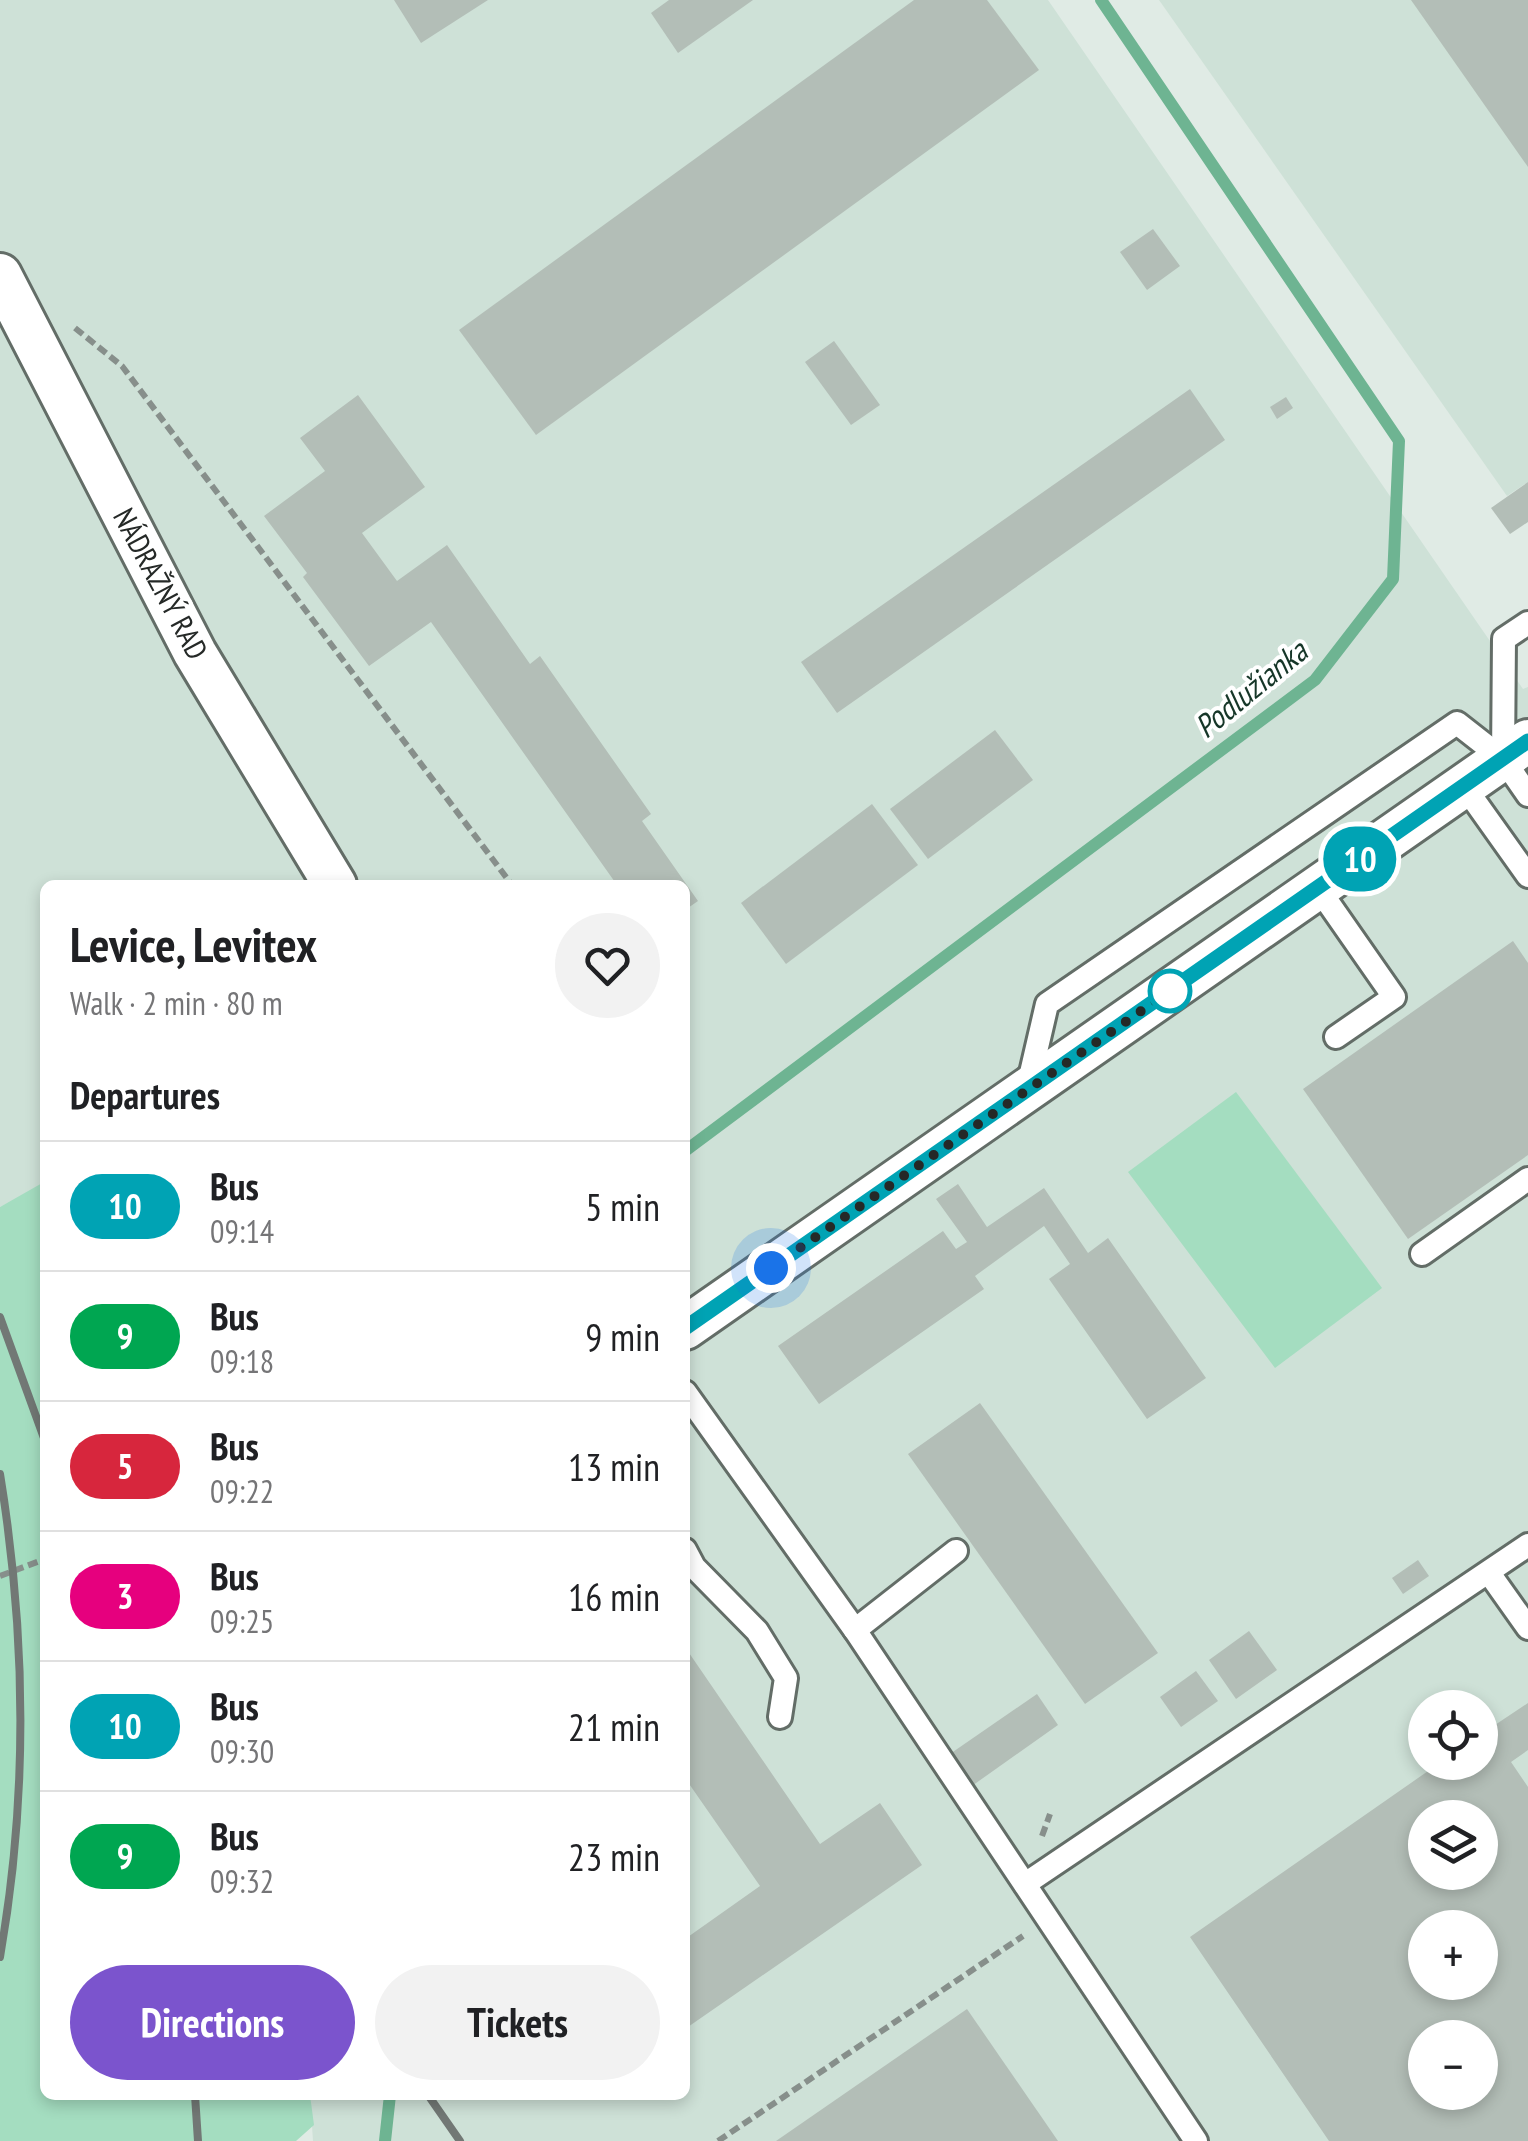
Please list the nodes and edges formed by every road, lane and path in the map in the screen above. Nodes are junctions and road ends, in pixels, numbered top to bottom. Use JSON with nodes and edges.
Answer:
{"nodes":[{"id":1,"x":0,"y":275,"type":"edge"},
{"id":2,"x":65,"y":320,"type":"dead end"},
{"id":3,"x":1528,"y":623,"type":"edge"},
{"id":4,"x":1515,"y":750,"type":"edge"},
{"id":5,"x":1464,"y":786,"type":"junction"},
{"id":6,"x":1528,"y":795,"type":"edge"},
{"id":7,"x":1528,"y":876,"type":"edge"},
{"id":8,"x":332,"y":880,"type":"edge"},
{"id":9,"x":508,"y":880,"type":"edge"},
{"id":10,"x":1318,"y":888,"type":"junction"},
{"id":11,"x":1336,"y":1037,"type":"dead end"},
{"id":12,"x":1028,"y":1089,"type":"junction"},
{"id":13,"x":1528,"y":1179,"type":"edge"},
{"id":14,"x":1422,"y":1254,"type":"dead end"},
{"id":15,"x":690,"y":1325,"type":"edge"},
{"id":16,"x":690,"y":1399,"type":"edge"},
{"id":17,"x":1528,"y":1545,"type":"edge"},
{"id":18,"x":956,"y":1552,"type":"dead end"},
{"id":19,"x":690,"y":1559,"type":"edge"},
{"id":20,"x":40,"y":1560,"type":"edge"},
{"id":21,"x":1489,"y":1572,"type":"junction"},
{"id":22,"x":0,"y":1576,"type":"edge"},
{"id":23,"x":1528,"y":1628,"type":"edge"},
{"id":24,"x":855,"y":1630,"type":"junction"},
{"id":25,"x":780,"y":1717,"type":"dead end"},
{"id":26,"x":1025,"y":1884,"type":"junction"},
{"id":27,"x":1049,"y":1918,"type":"junction"},
{"id":28,"x":718,"y":2141,"type":"edge"},
{"id":29,"x":1196,"y":2141,"type":"edge"}],
"edges":[{"from":1,"to":8,"type":"street","name":"NÁDRAŽNÝ RAD"},
{"from":2,"to":9,"type":"path"},
{"from":3,"to":4,"type":"lane"},
{"from":4,"to":5,"type":"street"},
{"from":4,"to":6,"type":"lane"},
{"from":4,"to":12,"type":"lane"},
{"from":5,"to":7,"type":"lane"},
{"from":5,"to":10,"type":"street"},
{"from":10,"to":11,"type":"lane"},
{"from":10,"to":12,"type":"street"},
{"from":12,"to":15,"type":"street"},
{"from":13,"to":14,"type":"lane"},
{"from":16,"to":24,"type":"lane"},
{"from":17,"to":21,"type":"lane"},
{"from":18,"to":24,"type":"lane"},
{"from":19,"to":25,"type":"lane"},
{"from":20,"to":22,"type":"path"},
{"from":21,"to":23,"type":"lane"},
{"from":21,"to":26,"type":"lane"},
{"from":24,"to":26,"type":"lane"},
{"from":26,"to":27,"type":"lane"},
{"from":27,"to":28,"type":"path"},
{"from":27,"to":29,"type":"lane"}]}
